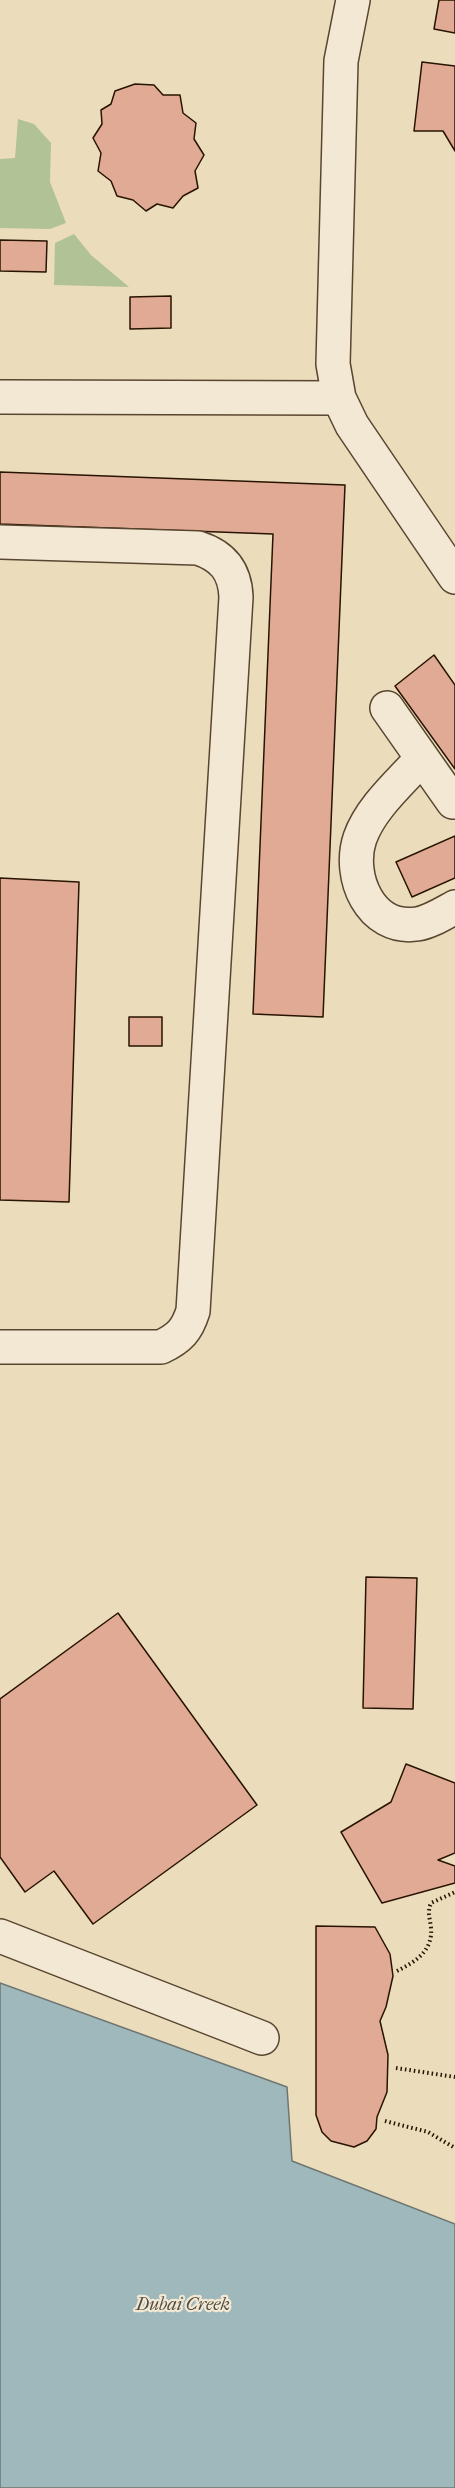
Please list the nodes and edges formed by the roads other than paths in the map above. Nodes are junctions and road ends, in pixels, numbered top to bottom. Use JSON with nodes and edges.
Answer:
{"nodes":[{"id":1,"x":353,"y":0,"type":"edge"},
{"id":2,"x":0,"y":397,"type":"edge"},
{"id":3,"x":339,"y":398,"type":"junction"},
{"id":4,"x":0,"y":542,"type":"edge"},
{"id":5,"x":455,"y":577,"type":"edge"},
{"id":6,"x":387,"y":708,"type":"dead end"},
{"id":7,"x":422,"y":758,"type":"junction"},
{"id":8,"x":453,"y":802,"type":"dead end"},
{"id":9,"x":455,"y":907,"type":"edge"},
{"id":10,"x":0,"y":1347,"type":"edge"},
{"id":11,"x":0,"y":1936,"type":"edge"},
{"id":12,"x":262,"y":2038,"type":"dead end"}],
"edges":[{"from":1,"to":3,"type":"street"},
{"from":2,"to":3,"type":"street"},
{"from":3,"to":5,"type":"street"},
{"from":4,"to":10,"type":"street"},
{"from":6,"to":7,"type":"street"},
{"from":7,"to":8,"type":"street"},
{"from":7,"to":9,"type":"street"},
{"from":11,"to":12,"type":"street"}]}
